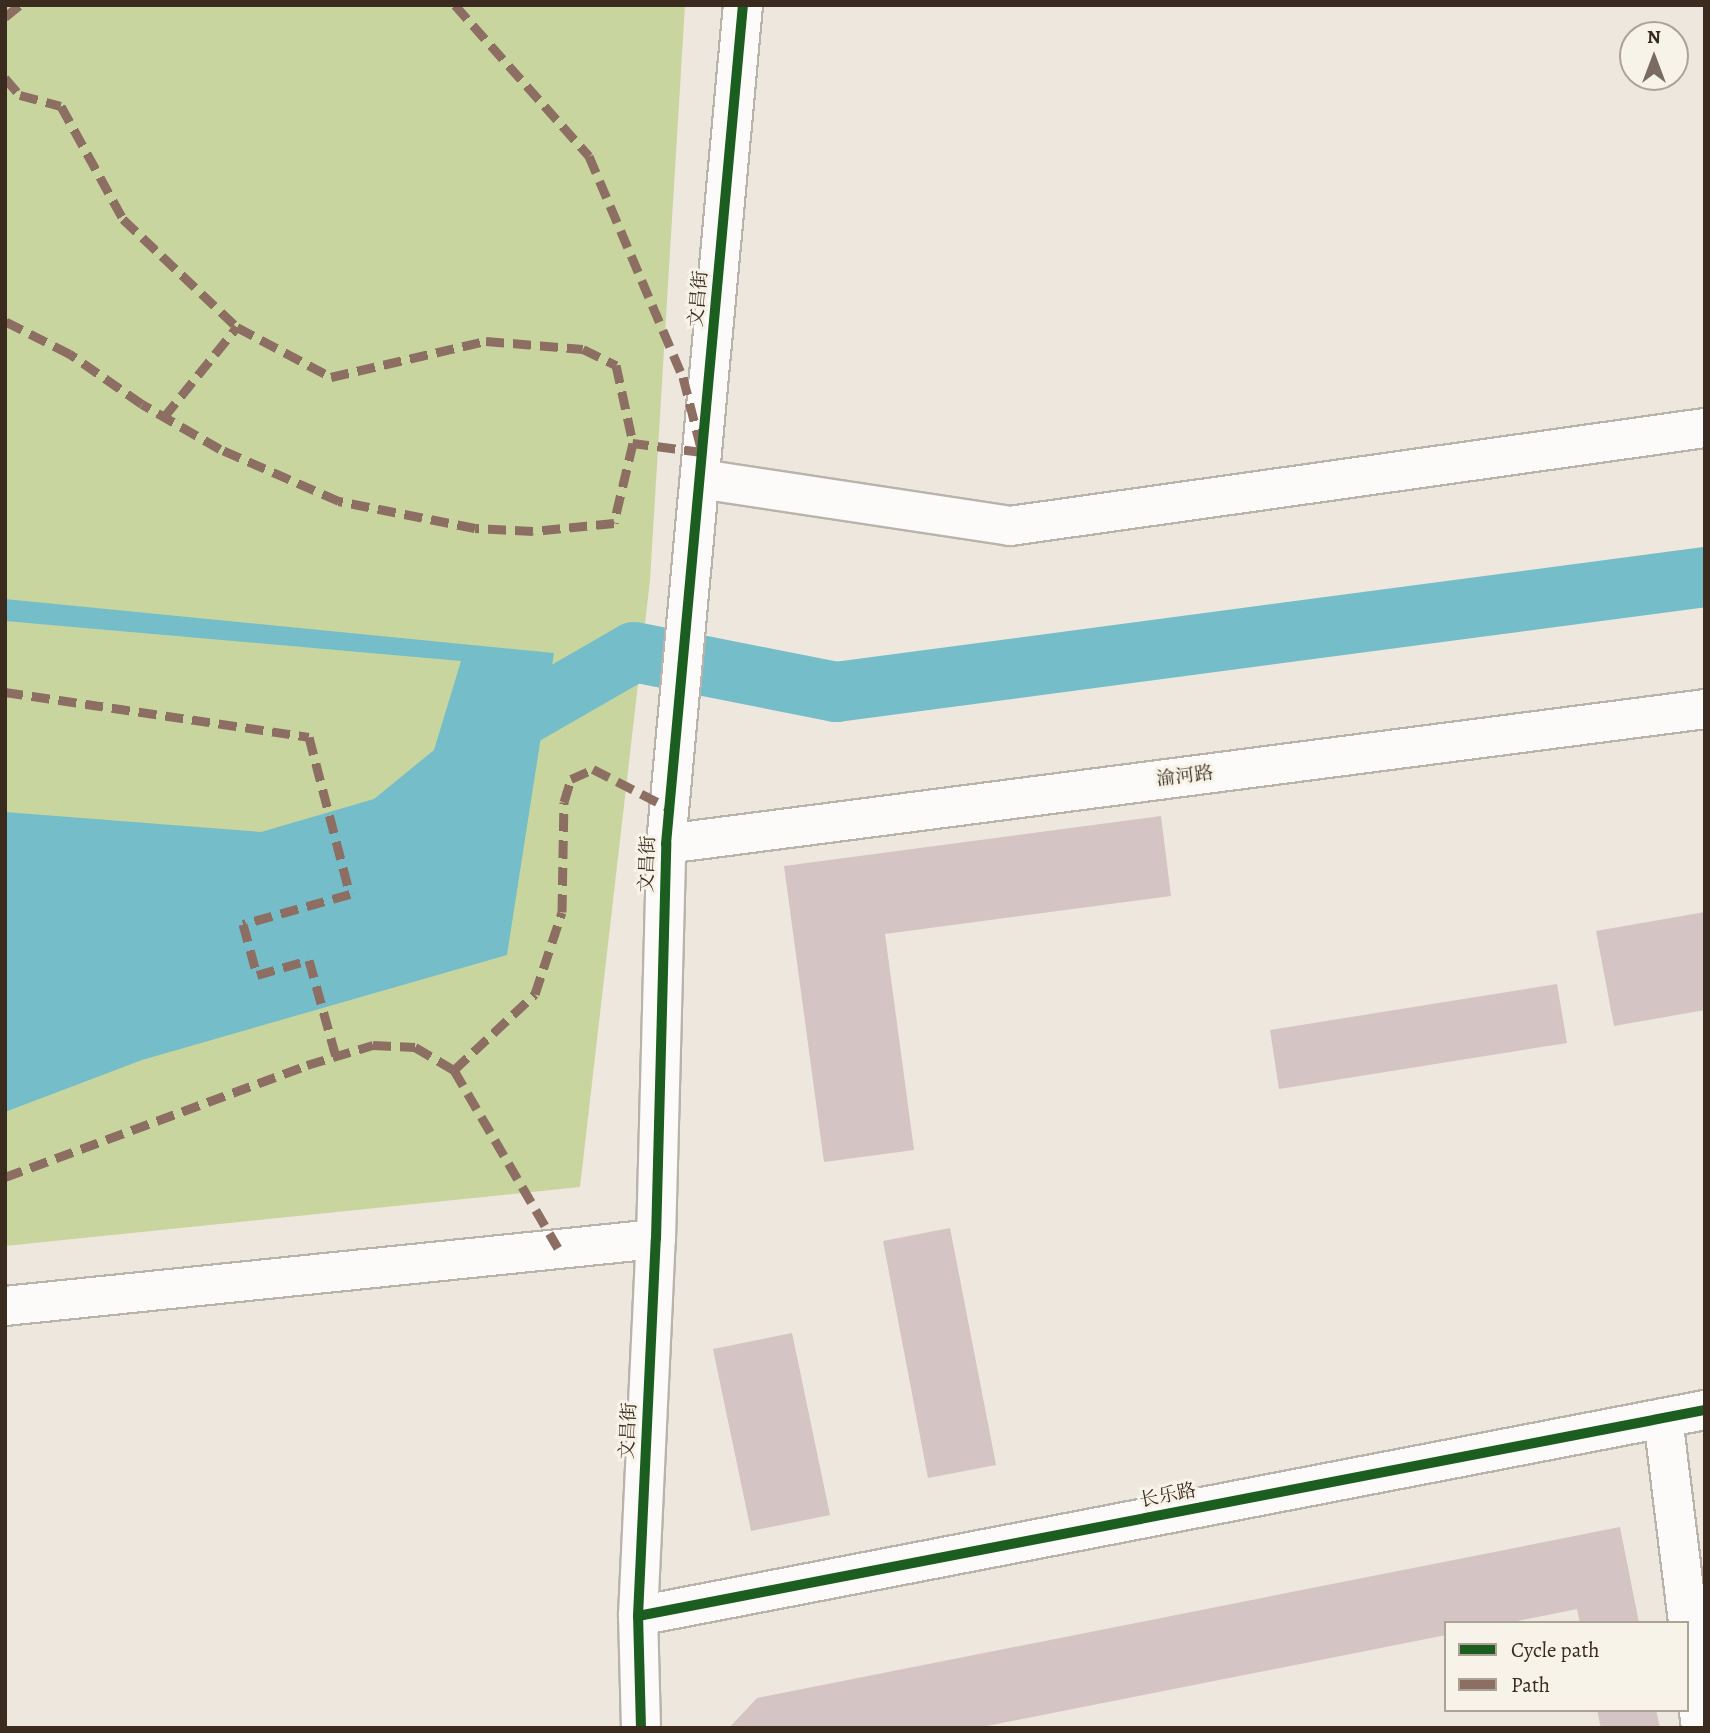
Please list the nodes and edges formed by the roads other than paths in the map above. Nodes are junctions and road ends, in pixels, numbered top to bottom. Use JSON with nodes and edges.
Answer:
{"nodes":[{"id":1,"x":743,"y":5,"type":"edge"},
{"id":2,"x":1705,"y":428,"type":"edge"},
{"id":3,"x":700,"y":480,"type":"junction"},
{"id":4,"x":1705,"y":709,"type":"edge"},
{"id":5,"x":666,"y":844,"type":"junction"},
{"id":6,"x":656,"y":1238,"type":"junction"},
{"id":7,"x":5,"y":1306,"type":"edge"},
{"id":8,"x":1705,"y":1410,"type":"edge"},
{"id":9,"x":1664,"y":1418,"type":"junction"},
{"id":10,"x":638,"y":1616,"type":"junction"},
{"id":11,"x":1688,"y":1621,"type":"edge"},
{"id":12,"x":1689,"y":1627,"type":"edge"},
{"id":13,"x":642,"y":1728,"type":"edge"},
{"id":14,"x":1701,"y":1728,"type":"edge"}],
"edges":[{"from":1,"to":3,"type":"street","name":"文昌街"},
{"from":2,"to":3,"type":"street"},
{"from":3,"to":5,"type":"street","name":"文昌街"},
{"from":4,"to":5,"type":"street","name":"渝河路"},
{"from":5,"to":6,"type":"street","name":"文昌街"},
{"from":6,"to":7,"type":"street"},
{"from":6,"to":10,"type":"street","name":"文昌街"},
{"from":8,"to":9,"type":"street","name":"长乐路"},
{"from":9,"to":10,"type":"street","name":"长乐路"},
{"from":9,"to":11,"type":"street"},
{"from":10,"to":13,"type":"street","name":"文昌街"},
{"from":12,"to":14,"type":"street"}]}
